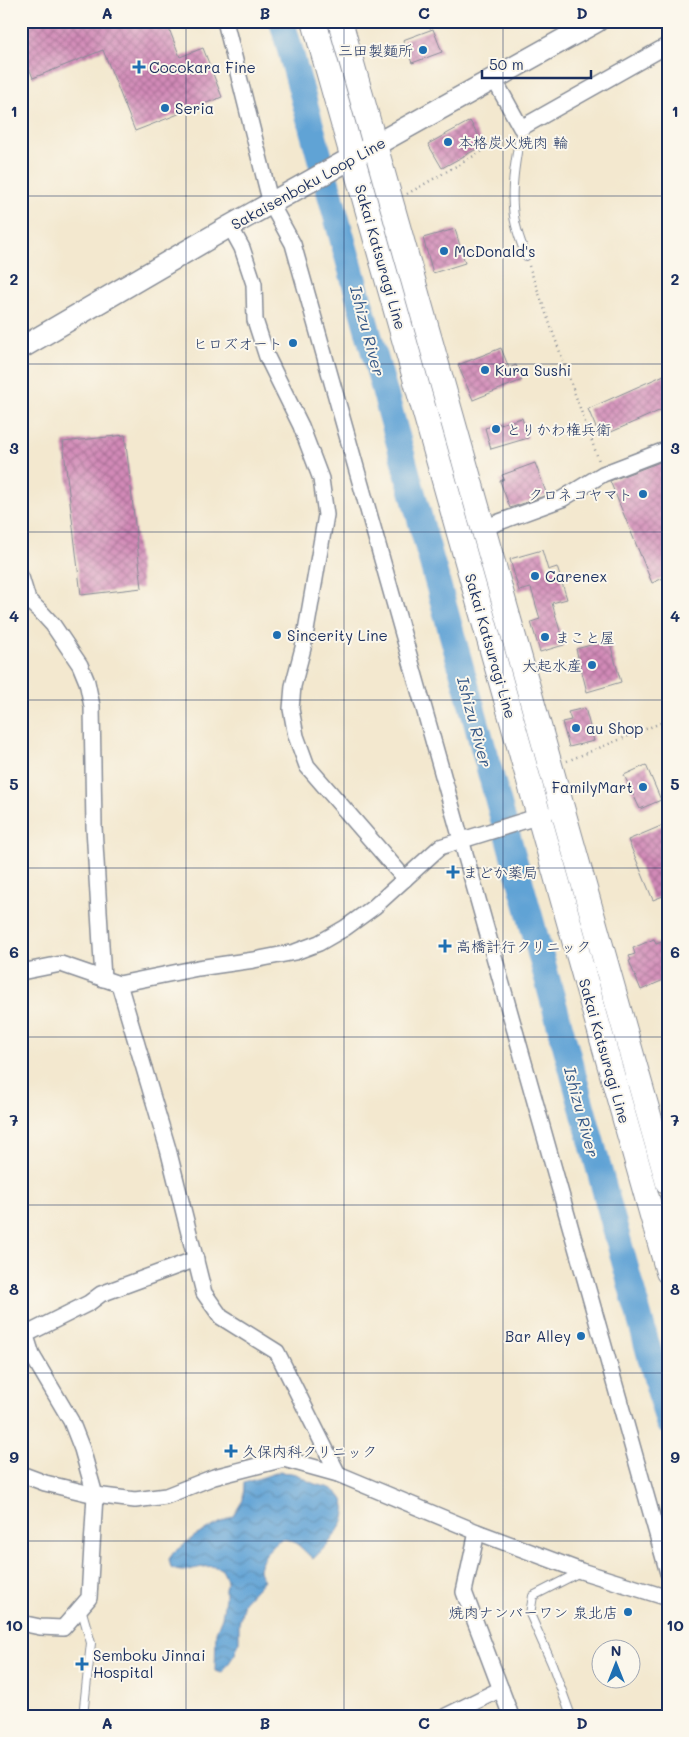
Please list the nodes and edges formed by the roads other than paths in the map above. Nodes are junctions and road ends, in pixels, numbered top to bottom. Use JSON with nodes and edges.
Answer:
{"nodes":[{"id":1,"x":225,"y":21,"type":"edge"},
{"id":2,"x":314,"y":21,"type":"edge"},
{"id":3,"x":340,"y":21,"type":"edge"},
{"id":4,"x":597,"y":21,"type":"edge"},
{"id":5,"x":668,"y":46,"type":"edge"},
{"id":6,"x":494,"y":79,"type":"junction"},
{"id":7,"x":521,"y":128,"type":"junction"},
{"id":8,"x":374,"y":145,"type":"junction"},
{"id":9,"x":343,"y":163,"type":"junction"},
{"id":10,"x":278,"y":200,"type":"junction"},
{"id":11,"x":230,"y":226,"type":"junction"},
{"id":12,"x":526,"y":256,"type":"road end"},
{"id":13,"x":21,"y":348,"type":"edge"},
{"id":14,"x":668,"y":449,"type":"edge"},
{"id":15,"x":483,"y":528,"type":"junction"},
{"id":16,"x":21,"y":577,"type":"edge"},
{"id":17,"x":562,"y":809,"type":"junction"},
{"id":18,"x":531,"y":818,"type":"junction"},
{"id":19,"x":461,"y":839,"type":"junction"},
{"id":20,"x":406,"y":879,"type":"junction"},
{"id":21,"x":21,"y":972,"type":"edge"},
{"id":22,"x":103,"y":979,"type":"junction"},
{"id":23,"x":119,"y":984,"type":"junction"},
{"id":24,"x":668,"y":1183,"type":"edge"},
{"id":25,"x":196,"y":1259,"type":"junction"},
{"id":26,"x":668,"y":1272,"type":"edge"},
{"id":27,"x":21,"y":1474,"type":"edge"},
{"id":28,"x":338,"y":1474,"type":"junction"},
{"id":29,"x":94,"y":1495,"type":"junction"},
{"id":30,"x":477,"y":1532,"type":"junction"},
{"id":31,"x":581,"y":1571,"type":"junction"},
{"id":32,"x":668,"y":1573,"type":"edge"},
{"id":33,"x":668,"y":1598,"type":"edge"},
{"id":34,"x":82,"y":1608,"type":"junction"},
{"id":35,"x":21,"y":1623,"type":"edge"},
{"id":36,"x":500,"y":1689,"type":"junction"},
{"id":37,"x":83,"y":1716,"type":"edge"},
{"id":38,"x":446,"y":1716,"type":"edge"},
{"id":39,"x":511,"y":1716,"type":"edge"},
{"id":40,"x":571,"y":1716,"type":"edge"}],
"edges":[{"from":1,"to":10,"type":"street"},
{"from":2,"to":9,"type":"main road","name":"Sakai Katsuragi Line"},
{"from":3,"to":8,"type":"main road","name":"Sakai Katsuragi Line"},
{"from":4,"to":6,"type":"main road","name":"Sakaisenboku Loop Line"},
{"from":5,"to":7,"type":"street"},
{"from":6,"to":7,"type":"street"},
{"from":6,"to":8,"type":"main road","name":"Sakaisenboku Loop Line"},
{"from":7,"to":12,"type":"lane"},
{"from":8,"to":9,"type":"main road","name":"Sakaisenboku Loop Line"},
{"from":8,"to":15,"type":"main road","name":"Sakai Katsuragi Line"},
{"from":9,"to":10,"type":"main road","name":"Sakaisenboku Loop Line"},
{"from":9,"to":18,"type":"main road","name":"Sakai Katsuragi Line"},
{"from":10,"to":11,"type":"main road","name":"Sakaisenboku Loop Line"},
{"from":10,"to":19,"type":"street"},
{"from":11,"to":13,"type":"main road","name":"Sakaisenboku Loop Line"},
{"from":11,"to":20,"type":"street"},
{"from":14,"to":15,"type":"street"},
{"from":15,"to":17,"type":"main road","name":"Sakai Katsuragi Line"},
{"from":16,"to":22,"type":"street"},
{"from":17,"to":18,"type":"street"},
{"from":17,"to":24,"type":"main road","name":"Sakai Katsuragi Line"},
{"from":18,"to":19,"type":"street"},
{"from":18,"to":26,"type":"main road","name":"Sakai Katsuragi Line"},
{"from":19,"to":20,"type":"street"},
{"from":19,"to":32,"type":"street"},
{"from":20,"to":23,"type":"street"},
{"from":21,"to":22,"type":"street"},
{"from":22,"to":23,"type":"street"},
{"from":23,"to":25,"type":"street"},
{"from":25,"to":28,"type":"street"},
{"from":25,"to":29,"type":"street"},
{"from":27,"to":29,"type":"street"},
{"from":28,"to":29,"type":"street"},
{"from":28,"to":30,"type":"street"},
{"from":29,"to":34,"type":"street"},
{"from":30,"to":31,"type":"street"},
{"from":30,"to":36,"type":"street"},
{"from":31,"to":33,"type":"street"},
{"from":31,"to":40,"type":"lane"},
{"from":34,"to":35,"type":"street"},
{"from":34,"to":37,"type":"lane"},
{"from":36,"to":38,"type":"street"},
{"from":36,"to":39,"type":"street"}]}
